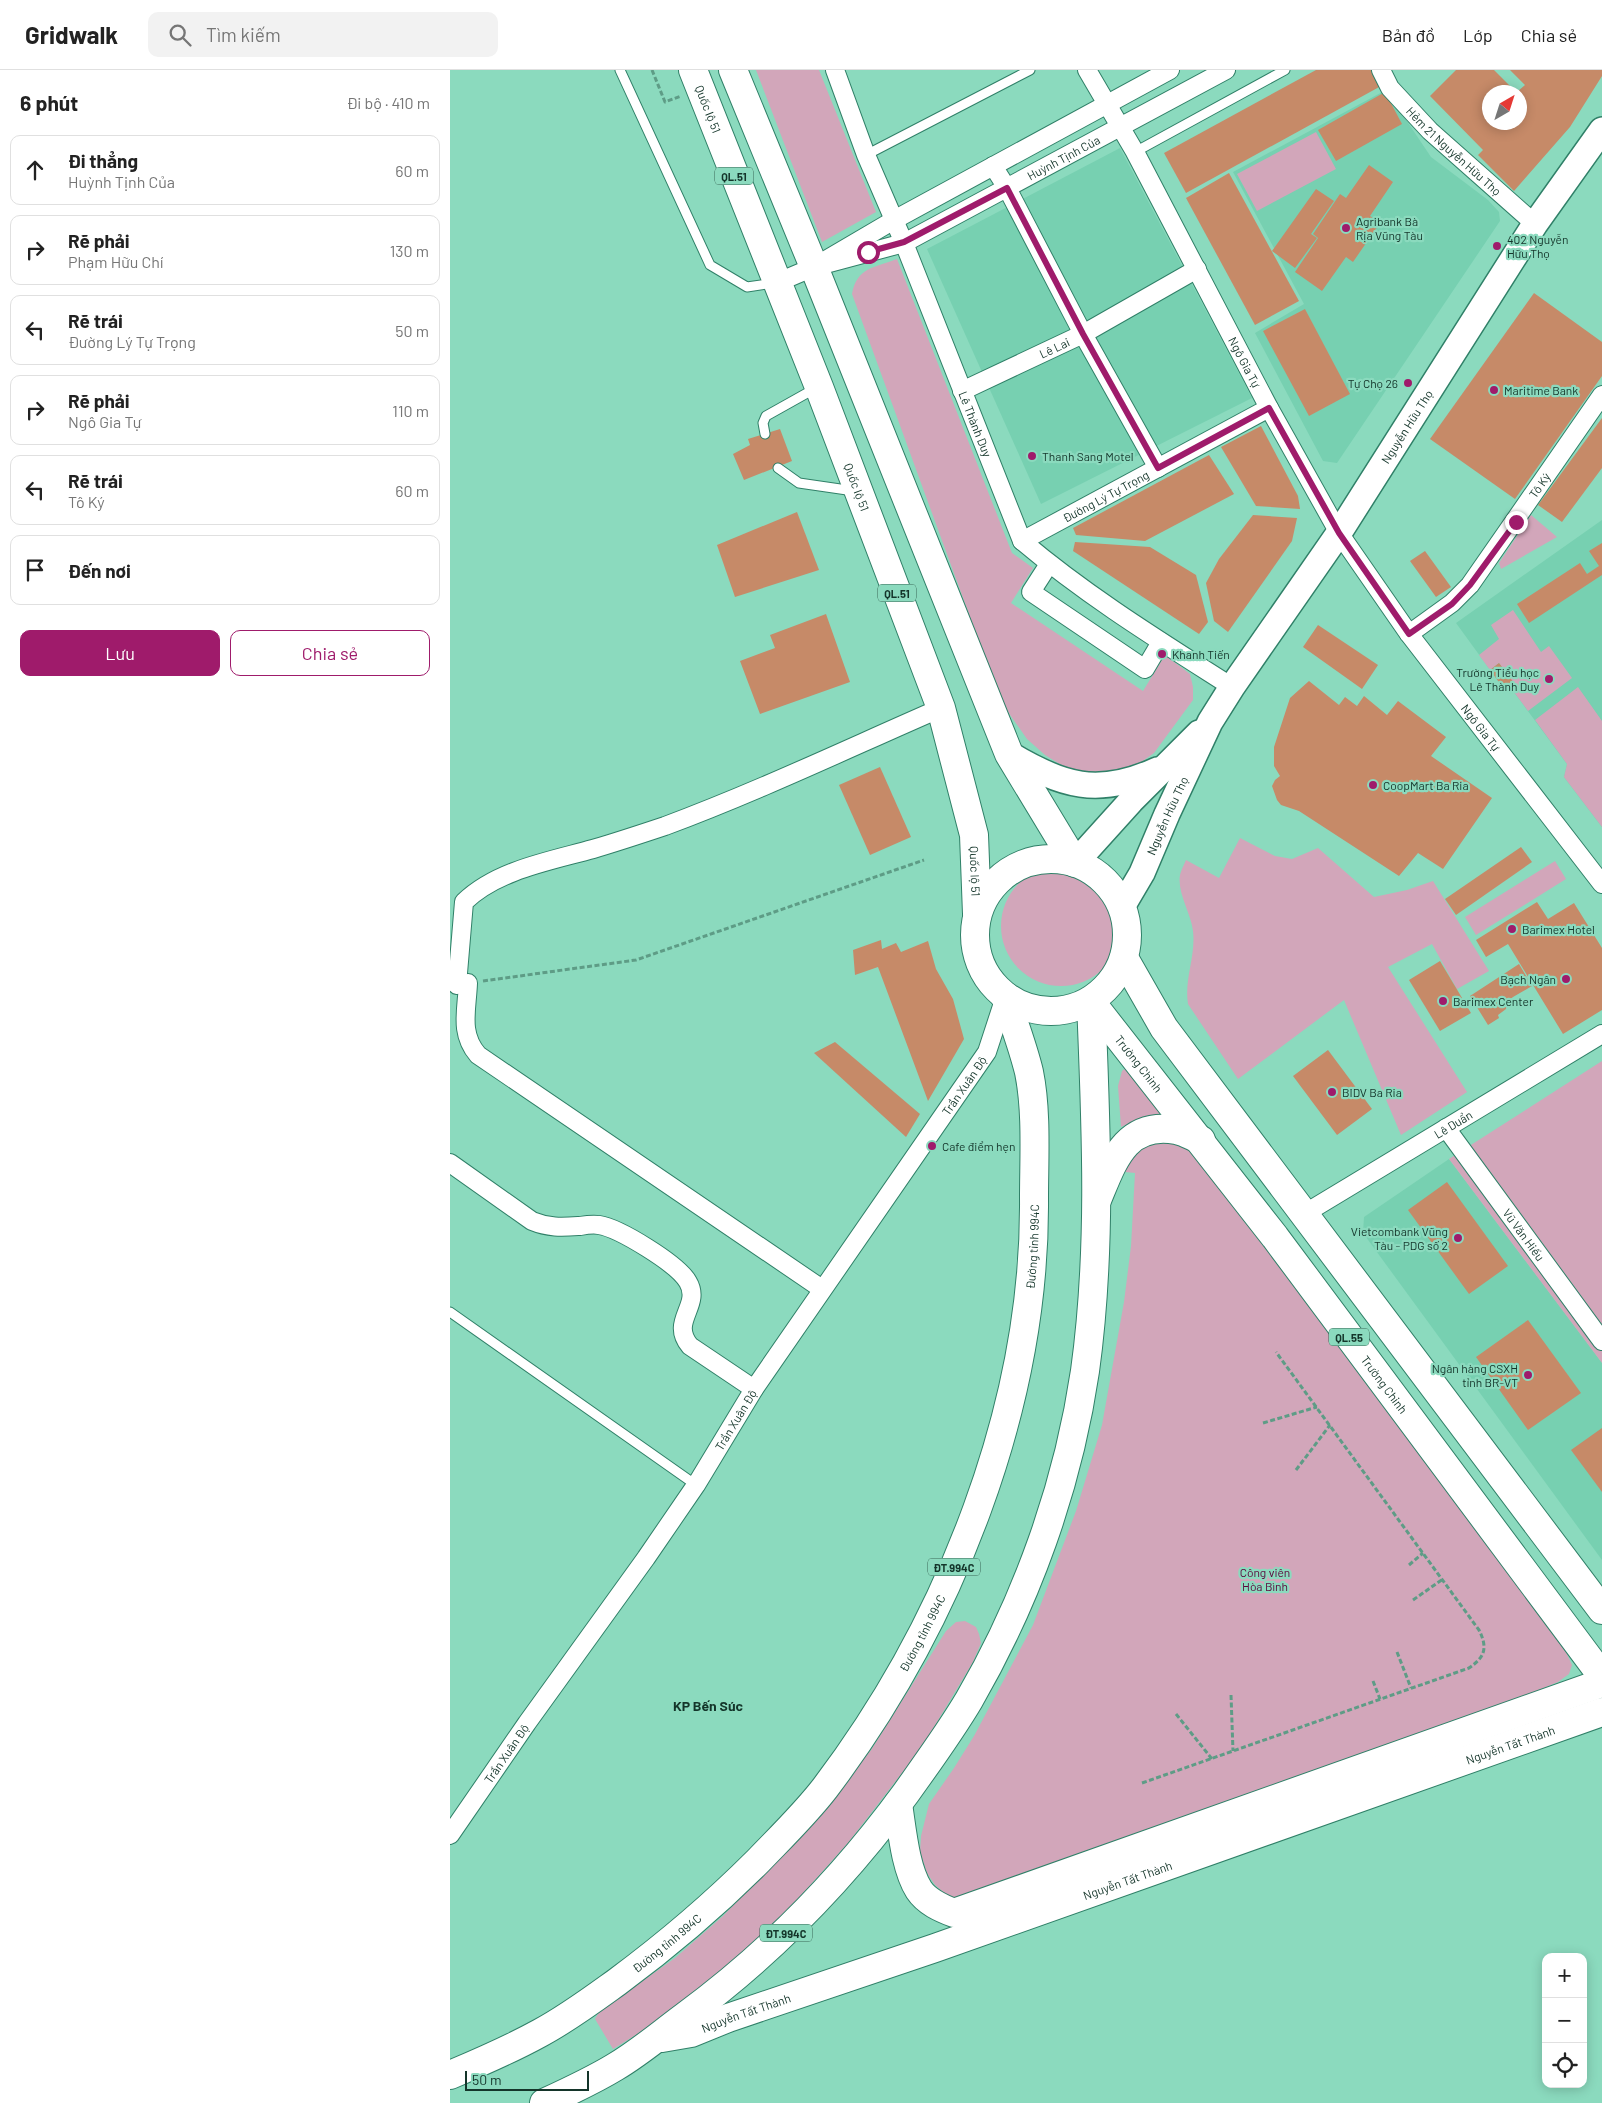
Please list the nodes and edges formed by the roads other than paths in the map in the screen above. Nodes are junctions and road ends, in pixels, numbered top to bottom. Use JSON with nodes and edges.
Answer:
{"nodes":[{"id":1,"x":620,"y":70,"type":"edge"},
{"id":2,"x":693,"y":70,"type":"edge"},
{"id":3,"x":733,"y":70,"type":"edge"},
{"id":4,"x":835,"y":70,"type":"edge"},
{"id":5,"x":1030,"y":70,"type":"edge"},
{"id":6,"x":1087,"y":70,"type":"edge"},
{"id":7,"x":1170,"y":70,"type":"edge"},
{"id":8,"x":1226,"y":70,"type":"edge"},
{"id":9,"x":1285,"y":70,"type":"edge"},
{"id":10,"x":1381,"y":70,"type":"edge"},
{"id":11,"x":1107,"y":104,"type":"junction"},
{"id":12,"x":1120,"y":125,"type":"junction"},
{"id":13,"x":1602,"y":130,"type":"edge"},
{"id":14,"x":1135,"y":152,"type":"junction"},
{"id":15,"x":866,"y":155,"type":"junction"},
{"id":16,"x":994,"y":166,"type":"junction"},
{"id":17,"x":1007,"y":188,"type":"junction"},
{"id":18,"x":894,"y":220,"type":"junction"},
{"id":19,"x":1535,"y":224,"type":"junction"},
{"id":20,"x":904,"y":242,"type":"junction"},
{"id":21,"x":814,"y":267,"type":"junction"},
{"id":22,"x":1197,"y":269,"type":"junction"},
{"id":23,"x":776,"y":283,"type":"junction"},
{"id":24,"x":1083,"y":334,"type":"junction"},
{"id":25,"x":818,"y":387,"type":"junction"},
{"id":26,"x":962,"y":391,"type":"junction"},
{"id":27,"x":1602,"y":395,"type":"edge"},
{"id":28,"x":1269,"y":408,"type":"junction"},
{"id":29,"x":765,"y":434,"type":"dead end"},
{"id":30,"x":778,"y":468,"type":"dead end"},
{"id":31,"x":1158,"y":468,"type":"junction"},
{"id":32,"x":858,"y":492,"type":"junction"},
{"id":33,"x":1339,"y":533,"type":"junction"},
{"id":34,"x":1022,"y":541,"type":"junction"},
{"id":35,"x":1049,"y":564,"type":"junction"},
{"id":36,"x":1409,"y":634,"type":"junction"},
{"id":37,"x":1161,"y":642,"type":"junction"},
{"id":38,"x":1232,"y":687,"type":"junction"},
{"id":39,"x":941,"y":708,"type":"junction"},
{"id":40,"x":1210,"y":722,"type":"junction"},
{"id":41,"x":1009,"y":754,"type":"junction"},
{"id":42,"x":1166,"y":766,"type":"junction"},
{"id":43,"x":1075,"y":862,"type":"junction"},
{"id":44,"x":1602,"y":884,"type":"edge"},
{"id":45,"x":1122,"y":907,"type":"junction"},
{"id":46,"x":977,"y":914,"type":"junction"},
{"id":47,"x":1124,"y":958,"type":"junction"},
{"id":48,"x":1005,"y":996,"type":"junction"},
{"id":49,"x":1091,"y":1002,"type":"junction"},
{"id":50,"x":1602,"y":1034,"type":"edge"},
{"id":51,"x":1446,"y":1128,"type":"junction"},
{"id":52,"x":1201,"y":1140,"type":"junction"},
{"id":53,"x":450,"y":1163,"type":"edge"},
{"id":54,"x":1096,"y":1200,"type":"junction"},
{"id":55,"x":1304,"y":1214,"type":"junction"},
{"id":56,"x":822,"y":1289,"type":"junction"},
{"id":57,"x":450,"y":1312,"type":"edge"},
{"id":58,"x":1602,"y":1341,"type":"edge"},
{"id":59,"x":754,"y":1389,"type":"junction"},
{"id":60,"x":696,"y":1485,"type":"junction"},
{"id":61,"x":1602,"y":1610,"type":"edge"},
{"id":62,"x":1602,"y":1676,"type":"edge"},
{"id":63,"x":1602,"y":1683,"type":"edge"},
{"id":64,"x":1602,"y":1712,"type":"edge"},
{"id":65,"x":898,"y":1804,"type":"junction"},
{"id":66,"x":450,"y":1835,"type":"edge"},
{"id":67,"x":954,"y":1913,"type":"junction"},
{"id":68,"x":963,"y":1938,"type":"junction"},
{"id":69,"x":653,"y":2040,"type":"junction"},
{"id":70,"x":450,"y":2075,"type":"edge"},
{"id":71,"x":572,"y":2097,"type":"edge"},
{"id":72,"x":544,"y":2103,"type":"edge"}],
"edges":[{"from":1,"to":23,"type":"lane"},
{"from":2,"to":23,"type":"main road","name":"Quốc lộ 51","number":"QL.51"},
{"from":3,"to":21,"type":"main road"},
{"from":4,"to":15,"type":"street","name":"Lê Thành Duy"},
{"from":5,"to":15,"type":"lane"},
{"from":6,"to":11,"type":"street","name":"Ngô Gia Tự"},
{"from":7,"to":11,"type":"street","name":"Huỳnh Tịnh Của"},
{"from":8,"to":12,"type":"street","name":"Huỳnh Tịnh Của"},
{"from":9,"to":14,"type":"lane"},
{"from":10,"to":19,"type":"street","name":"Hẻm 21 Nguyễn Hữu Thọ"},
{"from":11,"to":12,"type":"street","name":"Ngô Gia Tự"},
{"from":11,"to":16,"type":"street","name":"Huỳnh Tịnh Của"},
{"from":12,"to":14,"type":"street","name":"Ngô Gia Tự"},
{"from":12,"to":17,"type":"street","name":"Huỳnh Tịnh Của"},
{"from":13,"to":19,"type":"street","name":"Nguyễn Hữu Thọ"},
{"from":14,"to":22,"type":"street","name":"Ngô Gia Tự"},
{"from":15,"to":18,"type":"street","name":"Lê Thành Duy"},
{"from":16,"to":17,"type":"street"},
{"from":16,"to":18,"type":"street","name":"Huỳnh Tịnh Của"},
{"from":17,"to":20,"type":"street","name":"Huỳnh Tịnh Của"},
{"from":17,"to":24,"type":"street"},
{"from":18,"to":20,"type":"street","name":"Lê Thành Duy"},
{"from":18,"to":21,"type":"street","name":"Huỳnh Tịnh Của"},
{"from":19,"to":33,"type":"street","name":"Nguyễn Hữu Thọ"},
{"from":20,"to":21,"type":"street","name":"Huỳnh Tịnh Của"},
{"from":20,"to":26,"type":"street","name":"Lê Thành Duy"},
{"from":21,"to":23,"type":"street","name":"Huỳnh Tịnh Của"},
{"from":21,"to":41,"type":"main road"},
{"from":22,"to":24,"type":"street","name":"Lê Lai"},
{"from":22,"to":28,"type":"street","name":"Ngô Gia Tự"},
{"from":23,"to":25,"type":"main road","name":"Quốc lộ 51","number":"QL.51"},
{"from":24,"to":26,"type":"street","name":"Lê Lai"},
{"from":24,"to":31,"type":"street"},
{"from":25,"to":29,"type":"lane"},
{"from":25,"to":32,"type":"main road","name":"Quốc lộ 51","number":"QL.51"},
{"from":26,"to":34,"type":"street","name":"Lê Thành Duy"},
{"from":27,"to":36,"type":"street","name":"Tô Ký"},
{"from":28,"to":31,"type":"street","name":"Đường Lý Tự Trọng"},
{"from":28,"to":33,"type":"street","name":"Ngô Gia Tự"},
{"from":30,"to":32,"type":"lane"},
{"from":31,"to":34,"type":"street","name":"Đường Lý Tự Trọng"},
{"from":32,"to":39,"type":"main road","name":"Quốc lộ 51","number":"QL.51"},
{"from":33,"to":36,"type":"street","name":"Ngô Gia Tự"},
{"from":33,"to":38,"type":"street","name":"Nguyễn Hữu Thọ"},
{"from":34,"to":35,"type":"street","name":"Lê Thành Duy"},
{"from":35,"to":37,"type":"street","name":"Lê Thành Duy"},
{"from":35,"to":37,"type":"street"},
{"from":36,"to":44,"type":"street","name":"Ngô Gia Tự"},
{"from":37,"to":38,"type":"street","name":"Lê Thành Duy"},
{"from":38,"to":40,"type":"street","name":"Nguyễn Hữu Thọ"},
{"from":39,"to":46,"type":"main road","name":"Quốc lộ 51","number":"QL.51"},
{"from":39,"to":56,"type":"street"},
{"from":40,"to":42,"type":"street","name":"Nguyễn Hữu Thọ"},
{"from":40,"to":45,"type":"street","name":"Nguyễn Hữu Thọ"},
{"from":41,"to":42,"type":"street"},
{"from":41,"to":43,"type":"main road"},
{"from":42,"to":43,"type":"street","name":"Nguyễn Hữu Thọ"},
{"from":43,"to":45,"type":"main road"},
{"from":43,"to":46,"type":"main road"},
{"from":45,"to":47,"type":"main road"},
{"from":46,"to":48,"type":"main road"},
{"from":47,"to":49,"type":"main road"},
{"from":47,"to":55,"type":"main road","number":"QL.55"},
{"from":48,"to":49,"type":"main road"},
{"from":48,"to":56,"type":"street","name":"Trần Xuân Độ"},
{"from":48,"to":70,"type":"main road","name":"Đường tỉnh 994C","number":"ĐT.994C"},
{"from":49,"to":52,"type":"main road","name":"Trường Chinh","number":"QL.55"},
{"from":49,"to":54,"type":"main road","number":"ĐT.994C"},
{"from":50,"to":51,"type":"street","name":"Lê Duẩn"},
{"from":51,"to":55,"type":"street","name":"Lê Duẩn"},
{"from":51,"to":58,"type":"street","name":"Vũ Văn Hiếu"},
{"from":52,"to":54,"type":"main road"},
{"from":52,"to":62,"type":"main road","name":"Trường Chinh","number":"QL.55"},
{"from":53,"to":59,"type":"street"},
{"from":54,"to":65,"type":"main road","number":"ĐT.994C"},
{"from":55,"to":61,"type":"main road","number":"QL.55"},
{"from":56,"to":59,"type":"street","name":"Trần Xuân Độ"},
{"from":57,"to":60,"type":"lane"},
{"from":59,"to":60,"type":"street","name":"Trần Xuân Độ"},
{"from":60,"to":66,"type":"street","name":"Trần Xuân Độ"},
{"from":63,"to":67,"type":"main road"},
{"from":64,"to":68,"type":"main road","name":"Nguyễn Tất Thành"},
{"from":65,"to":67,"type":"main road"},
{"from":65,"to":69,"type":"main road","number":"ĐT.994C"},
{"from":67,"to":68,"type":"main road"},
{"from":68,"to":69,"type":"main road","name":"Nguyễn Tất Thành"},
{"from":69,"to":71,"type":"main road","number":"ĐT.994C"},
{"from":71,"to":72,"type":"main road","number":"ĐT.994C"}]}
